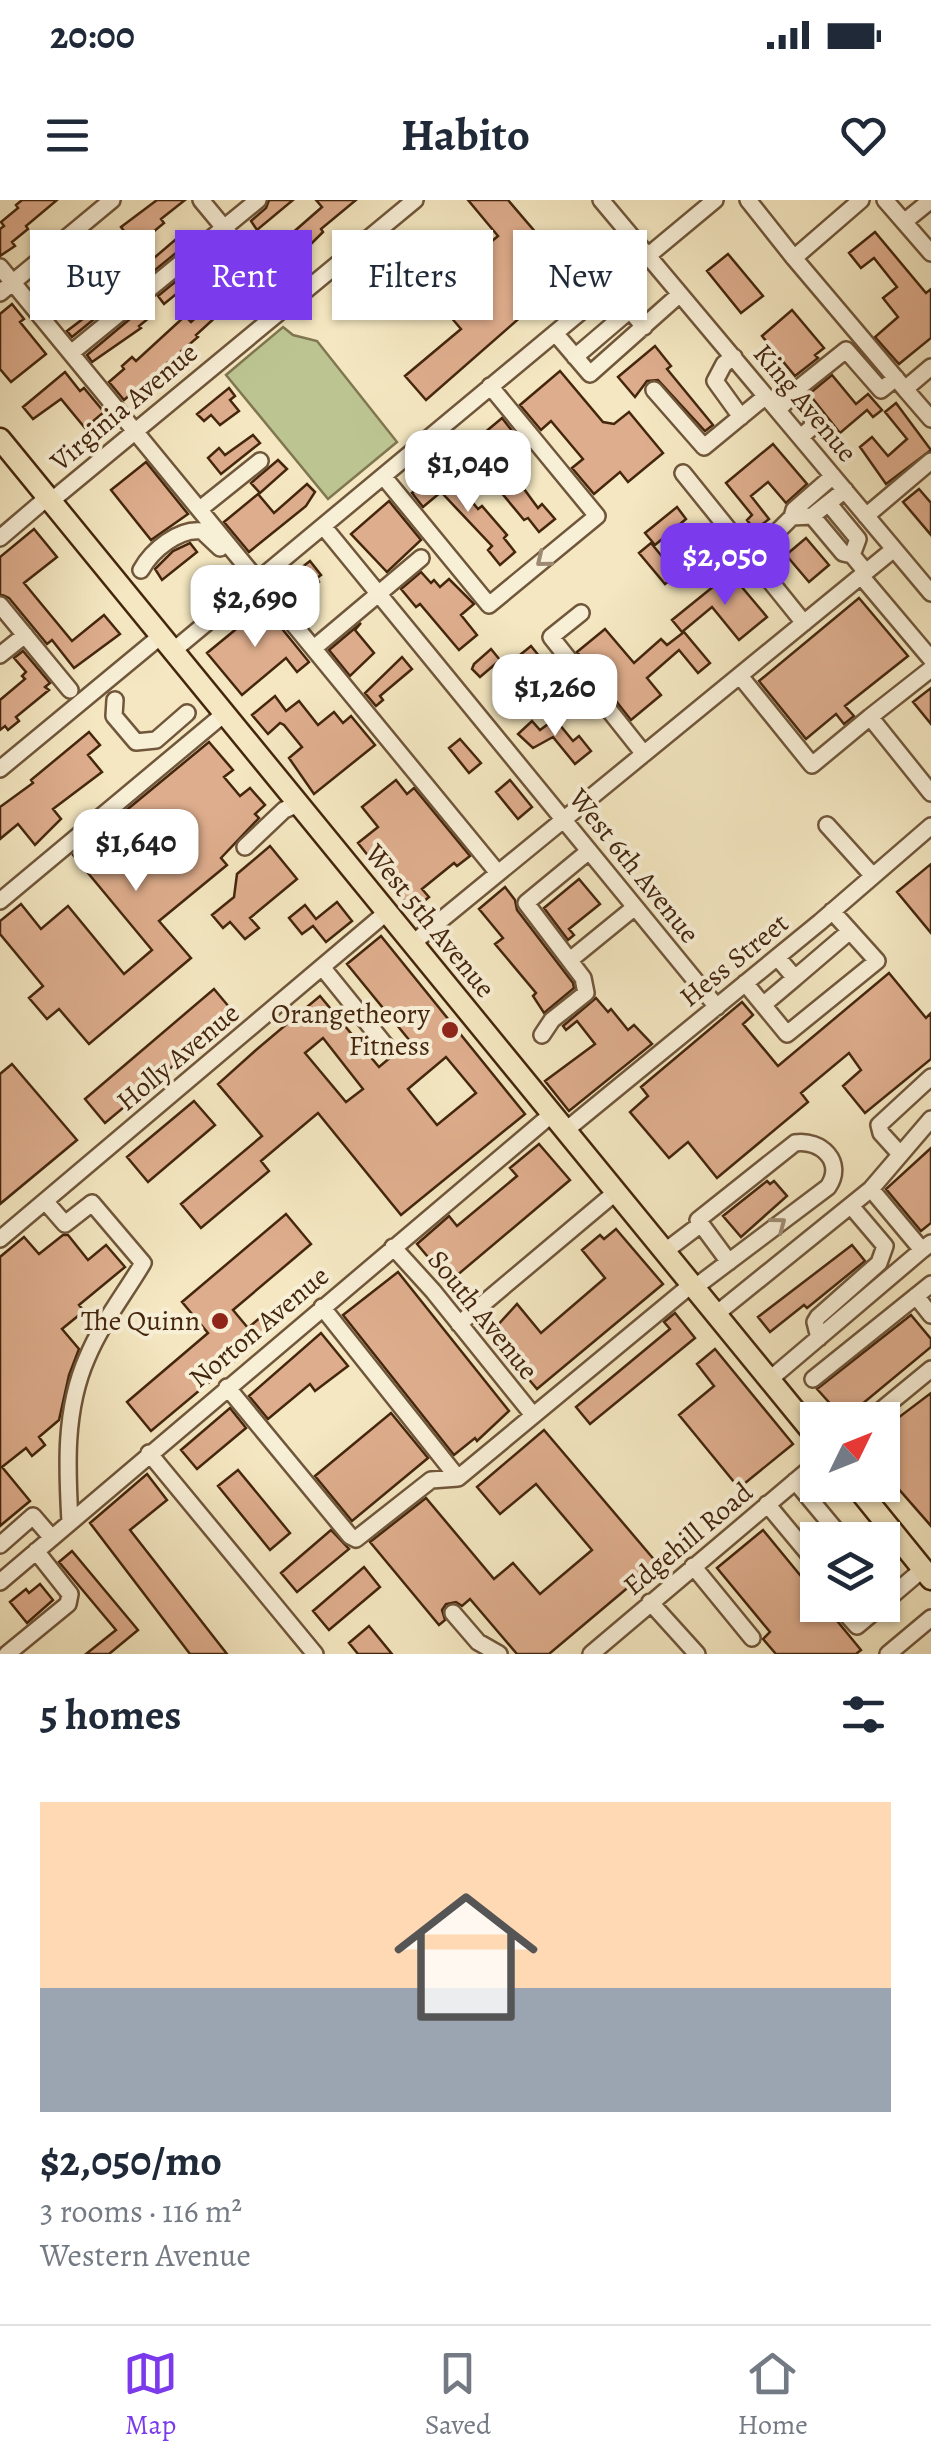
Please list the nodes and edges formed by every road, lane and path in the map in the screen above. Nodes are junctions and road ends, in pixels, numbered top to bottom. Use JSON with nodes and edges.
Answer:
{"nodes":[{"id":1,"x":112,"y":200,"type":"edge"},
{"id":2,"x":201,"y":200,"type":"edge"},
{"id":3,"x":258,"y":200,"type":"edge"},
{"id":4,"x":415,"y":200,"type":"edge"},
{"id":5,"x":601,"y":200,"type":"edge"},
{"id":6,"x":686,"y":200,"type":"edge"},
{"id":7,"x":715,"y":200,"type":"edge"},
{"id":8,"x":748,"y":200,"type":"edge"},
{"id":9,"x":861,"y":200,"type":"edge"},
{"id":10,"x":885,"y":200,"type":"edge"},
{"id":11,"x":931,"y":200,"type":"edge"},
{"id":12,"x":698,"y":215,"type":"junction"},
{"id":13,"x":904,"y":222,"type":"junction"},
{"id":14,"x":224,"y":228,"type":"junction"},
{"id":15,"x":931,"y":252,"type":"edge"},
{"id":16,"x":648,"y":256,"type":"junction"},
{"id":17,"x":794,"y":258,"type":"junction"},
{"id":18,"x":0,"y":267,"type":"edge"},
{"id":19,"x":312,"y":285,"type":"edge"},
{"id":20,"x":6,"y":288,"type":"edge"},
{"id":21,"x":680,"y":294,"type":"junction"},
{"id":22,"x":270,"y":320,"type":"edge"},
{"id":23,"x":555,"y":333,"type":"junction"},
{"id":24,"x":72,"y":353,"type":"junction"},
{"id":25,"x":734,"y":357,"type":"junction"},
{"id":26,"x":931,"y":367,"type":"edge"},
{"id":27,"x":901,"y":384,"type":"junction"},
{"id":28,"x":490,"y":386,"type":"junction"},
{"id":29,"x":654,"y":390,"type":"dead end"},
{"id":30,"x":766,"y":396,"type":"junction"},
{"id":31,"x":795,"y":396,"type":"junction"},
{"id":32,"x":778,"y":410,"type":"junction"},
{"id":33,"x":741,"y":417,"type":"junction"},
{"id":34,"x":931,"y":419,"type":"edge"},
{"id":35,"x":136,"y":430,"type":"junction"},
{"id":36,"x":801,"y":437,"type":"junction"},
{"id":37,"x":0,"y":439,"type":"edge"},
{"id":38,"x":260,"y":461,"type":"dead end"},
{"id":39,"x":929,"y":466,"type":"edge"},
{"id":40,"x":683,"y":473,"type":"dead end"},
{"id":41,"x":383,"y":476,"type":"junction"},
{"id":42,"x":833,"y":476,"type":"junction"},
{"id":43,"x":845,"y":490,"type":"junction"},
{"id":44,"x":50,"y":499,"type":"junction"},
{"id":45,"x":829,"y":504,"type":"junction"},
{"id":46,"x":200,"y":509,"type":"junction"},
{"id":47,"x":812,"y":516,"type":"junction"},
{"id":48,"x":866,"y":516,"type":"junction"},
{"id":49,"x":792,"y":517,"type":"junction"},
{"id":50,"x":323,"y":526,"type":"junction"},
{"id":51,"x":0,"y":538,"type":"edge"},
{"id":52,"x":769,"y":540,"type":"junction"},
{"id":53,"x":744,"y":548,"type":"junction"},
{"id":54,"x":894,"y":550,"type":"junction"},
{"id":55,"x":226,"y":555,"type":"dead end"},
{"id":56,"x":852,"y":555,"type":"junction"},
{"id":57,"x":420,"y":558,"type":"dead end"},
{"id":58,"x":756,"y":562,"type":"junction"},
{"id":59,"x":931,"y":566,"type":"edge"},
{"id":60,"x":142,"y":570,"type":"dead end"},
{"id":61,"x":864,"y":574,"type":"junction"},
{"id":62,"x":916,"y":576,"type":"junction"},
{"id":63,"x":258,"y":580,"type":"junction"},
{"id":64,"x":931,"y":593,"type":"edge"},
{"id":65,"x":378,"y":594,"type":"junction"},
{"id":66,"x":0,"y":605,"type":"edge"},
{"id":67,"x":581,"y":613,"type":"dead end"},
{"id":68,"x":804,"y":623,"type":"junction"},
{"id":69,"x":25,"y":635,"type":"junction"},
{"id":70,"x":168,"y":643,"type":"junction"},
{"id":71,"x":314,"y":648,"type":"junction"},
{"id":72,"x":0,"y":655,"type":"edge"},
{"id":73,"x":931,"y":658,"type":"edge"},
{"id":74,"x":931,"y":669,"type":"edge"},
{"id":75,"x":740,"y":676,"type":"junction"},
{"id":76,"x":70,"y":690,"type":"dead end"},
{"id":77,"x":115,"y":700,"type":"dead end"},
{"id":78,"x":187,"y":714,"type":"dead end"},
{"id":79,"x":224,"y":714,"type":"junction"},
{"id":80,"x":870,"y":717,"type":"junction"},
{"id":81,"x":644,"y":754,"type":"junction"},
{"id":82,"x":0,"y":769,"type":"edge"},
{"id":83,"x":931,"y":793,"type":"edge"},
{"id":84,"x":298,"y":804,"type":"junction"},
{"id":85,"x":563,"y":819,"type":"junction"},
{"id":86,"x":827,"y":825,"type":"dead end"},
{"id":87,"x":931,"y":826,"type":"edge"},
{"id":88,"x":245,"y":847,"type":"dead end"},
{"id":89,"x":589,"y":850,"type":"junction"},
{"id":90,"x":498,"y":873,"type":"junction"},
{"id":91,"x":873,"y":876,"type":"junction"},
{"id":92,"x":0,"y":901,"type":"edge"},
{"id":93,"x":636,"y":907,"type":"junction"},
{"id":94,"x":832,"y":911,"type":"junction"},
{"id":95,"x":387,"y":912,"type":"junction"},
{"id":96,"x":850,"y":931,"type":"junction"},
{"id":97,"x":413,"y":943,"type":"junction"},
{"id":98,"x":777,"y":957,"type":"junction"},
{"id":99,"x":570,"y":960,"type":"junction"},
{"id":100,"x":322,"y":967,"type":"junction"},
{"id":101,"x":794,"y":978,"type":"junction"},
{"id":102,"x":745,"y":983,"type":"junction"},
{"id":103,"x":763,"y":1004,"type":"junction"},
{"id":104,"x":716,"y":1006,"type":"junction"},
{"id":105,"x":542,"y":1035,"type":"dead end"},
{"id":106,"x":386,"y":1046,"type":"dead end"},
{"id":107,"x":931,"y":1076,"type":"edge"},
{"id":108,"x":552,"y":1114,"type":"junction"},
{"id":109,"x":931,"y":1119,"type":"edge"},
{"id":110,"x":566,"y":1130,"type":"junction"},
{"id":111,"x":900,"y":1154,"type":"junction"},
{"id":112,"x":828,"y":1188,"type":"junction"},
{"id":113,"x":871,"y":1189,"type":"junction"},
{"id":114,"x":616,"y":1192,"type":"junction"},
{"id":115,"x":46,"y":1201,"type":"junction"},
{"id":116,"x":849,"y":1208,"type":"junction"},
{"id":117,"x":0,"y":1214,"type":"edge"},
{"id":118,"x":701,"y":1224,"type":"junction"},
{"id":119,"x":6,"y":1234,"type":"edge"},
{"id":120,"x":393,"y":1247,"type":"junction"},
{"id":121,"x":927,"y":1247,"type":"edge"},
{"id":122,"x":664,"y":1252,"type":"junction"},
{"id":123,"x":729,"y":1262,"type":"junction"},
{"id":124,"x":931,"y":1284,"type":"edge"},
{"id":125,"x":692,"y":1286,"type":"junction"},
{"id":126,"x":916,"y":1296,"type":"junction"},
{"id":127,"x":322,"y":1308,"type":"junction"},
{"id":128,"x":715,"y":1314,"type":"junction"},
{"id":129,"x":931,"y":1315,"type":"edge"},
{"id":130,"x":459,"y":1324,"type":"junction"},
{"id":131,"x":818,"y":1335,"type":"junction"},
{"id":132,"x":931,"y":1369,"type":"edge"},
{"id":133,"x":813,"y":1379,"type":"dead end"},
{"id":134,"x":769,"y":1380,"type":"junction"},
{"id":135,"x":227,"y":1387,"type":"junction"},
{"id":136,"x":891,"y":1402,"type":"edge"},
{"id":137,"x":533,"y":1415,"type":"junction"},
{"id":138,"x":800,"y":1417,"type":"edge"},
{"id":139,"x":149,"y":1453,"type":"junction"},
{"id":140,"x":800,"y":1477,"type":"edge"},
{"id":141,"x":458,"y":1478,"type":"junction"},
{"id":142,"x":795,"y":1481,"type":"junction"},
{"id":143,"x":869,"y":1502,"type":"edge"},
{"id":144,"x":767,"y":1504,"type":"junction"},
{"id":145,"x":70,"y":1522,"type":"junction"},
{"id":146,"x":829,"y":1522,"type":"edge"},
{"id":147,"x":52,"y":1538,"type":"junction"},
{"id":148,"x":800,"y":1544,"type":"edge"},
{"id":149,"x":0,"y":1545,"type":"edge"},
{"id":150,"x":36,"y":1552,"type":"junction"},
{"id":151,"x":0,"y":1557,"type":"edge"},
{"id":152,"x":693,"y":1566,"type":"junction"},
{"id":153,"x":927,"y":1574,"type":"edge"},
{"id":154,"x":6,"y":1576,"type":"edge"},
{"id":155,"x":900,"y":1593,"type":"edge"},
{"id":156,"x":650,"y":1602,"type":"junction"},
{"id":157,"x":453,"y":1613,"type":"dead end"},
{"id":158,"x":929,"y":1625,"type":"edge"},
{"id":159,"x":752,"y":1638,"type":"dead end"},
{"id":160,"x":0,"y":1647,"type":"edge"},
{"id":161,"x":6,"y":1654,"type":"edge"},
{"id":162,"x":315,"y":1654,"type":"edge"},
{"id":163,"x":499,"y":1654,"type":"edge"},
{"id":164,"x":591,"y":1654,"type":"edge"},
{"id":165,"x":697,"y":1654,"type":"edge"},
{"id":166,"x":888,"y":1654,"type":"edge"}],
"edges":[{"from":1,"to":20,"type":"street"},
{"from":2,"to":14,"type":"street"},
{"from":3,"to":14,"type":"street"},
{"from":4,"to":19,"type":"street","name":"Virginia Avenue"},
{"from":5,"to":16,"type":"street","name":"King Avenue"},
{"from":6,"to":12,"type":"street"},
{"from":7,"to":12,"type":"street"},
{"from":8,"to":17,"type":"street"},
{"from":9,"to":17,"type":"street"},
{"from":10,"to":13,"type":"street"},
{"from":11,"to":13,"type":"street"},
{"from":12,"to":16,"type":"street"},
{"from":13,"to":15,"type":"street"},
{"from":14,"to":24,"type":"street"},
{"from":16,"to":21,"type":"street","name":"King Avenue"},
{"from":16,"to":23,"type":"street"},
{"from":17,"to":27,"type":"street"},
{"from":18,"to":20,"type":"street"},
{"from":20,"to":24,"type":"street"},
{"from":21,"to":23,"type":"street"},
{"from":21,"to":25,"type":"street","name":"King Avenue"},
{"from":22,"to":35,"type":"street","name":"Virginia Avenue"},
{"from":23,"to":28,"type":"street"},
{"from":24,"to":35,"type":"street"},
{"from":25,"to":30,"type":"street","name":"King Avenue"},
{"from":25,"to":33,"type":"street"},
{"from":26,"to":27,"type":"street"},
{"from":27,"to":31,"type":"street"},
{"from":27,"to":34,"type":"street"},
{"from":28,"to":41,"type":"street"},
{"from":28,"to":41,"type":"street","one_way":true},
{"from":29,"to":33,"type":"street"},
{"from":30,"to":32,"type":"street","name":"King Avenue"},
{"from":30,"to":33,"type":"street"},
{"from":31,"to":32,"type":"street"},
{"from":31,"to":36,"type":"street"},
{"from":32,"to":36,"type":"street","name":"King Avenue"},
{"from":35,"to":44,"type":"street","name":"Virginia Avenue"},
{"from":35,"to":46,"type":"street"},
{"from":36,"to":42,"type":"street","name":"King Avenue"},
{"from":37,"to":44,"type":"main road","name":"West 5th Avenue"},
{"from":38,"to":46,"type":"street"},
{"from":39,"to":48,"type":"street"},
{"from":40,"to":53,"type":"street"},
{"from":41,"to":50,"type":"street"},
{"from":42,"to":43,"type":"street","name":"King Avenue"},
{"from":42,"to":49,"type":"street"},
{"from":43,"to":45,"type":"street"},
{"from":43,"to":48,"type":"street","name":"King Avenue"},
{"from":44,"to":51,"type":"street","name":"Virginia Avenue"},
{"from":44,"to":70,"type":"main road","name":"West 5th Avenue"},
{"from":45,"to":47,"type":"street"},
{"from":45,"to":56,"type":"street"},
{"from":46,"to":63,"type":"street"},
{"from":47,"to":49,"type":"street"},
{"from":47,"to":56,"type":"street"},
{"from":48,"to":54,"type":"street","name":"King Avenue"},
{"from":49,"to":52,"type":"street"},
{"from":50,"to":63,"type":"street"},
{"from":50,"to":65,"type":"street","name":"West 6th Avenue"},
{"from":52,"to":53,"type":"street"},
{"from":52,"to":58,"type":"street"},
{"from":53,"to":58,"type":"street"},
{"from":54,"to":61,"type":"street"},
{"from":54,"to":62,"type":"street","name":"King Avenue"},
{"from":55,"to":60,"type":"street"},
{"from":56,"to":61,"type":"street"},
{"from":57,"to":65,"type":"street"},
{"from":58,"to":68,"type":"street"},
{"from":59,"to":62,"type":"street"},
{"from":61,"to":68,"type":"street"},
{"from":61,"to":73,"type":"street"},
{"from":62,"to":64,"type":"street","name":"King Avenue"},
{"from":63,"to":70,"type":"street"},
{"from":63,"to":71,"type":"street"},
{"from":65,"to":71,"type":"street"},
{"from":65,"to":85,"type":"street","name":"West 6th Avenue"},
{"from":66,"to":69,"type":"street"},
{"from":67,"to":81,"type":"street"},
{"from":68,"to":75,"type":"street"},
{"from":69,"to":72,"type":"street"},
{"from":69,"to":76,"type":"street"},
{"from":70,"to":79,"type":"main road","name":"West 5th Avenue"},
{"from":70,"to":82,"type":"street"},
{"from":71,"to":90,"type":"street"},
{"from":74,"to":80,"type":"street"},
{"from":75,"to":80,"type":"street"},
{"from":75,"to":81,"type":"street"},
{"from":77,"to":78,"type":"street"},
{"from":79,"to":84,"type":"main road","name":"West 5th Avenue"},
{"from":79,"to":92,"type":"street"},
{"from":80,"to":83,"type":"street"},
{"from":81,"to":85,"type":"street"},
{"from":84,"to":88,"type":"street"},
{"from":84,"to":95,"type":"main road","name":"West 5th Avenue"},
{"from":85,"to":89,"type":"street","name":"West 6th Avenue"},
{"from":85,"to":90,"type":"street"},
{"from":86,"to":91,"type":"street"},
{"from":87,"to":91,"type":"street","name":"Hess Street"},
{"from":89,"to":93,"type":"street","name":"West 6th Avenue"},
{"from":89,"to":99,"type":"street"},
{"from":90,"to":97,"type":"street"},
{"from":91,"to":94,"type":"street","name":"Hess Street"},
{"from":93,"to":99,"type":"street"},
{"from":93,"to":104,"type":"street","name":"West 6th Avenue"},
{"from":94,"to":96,"type":"street"},
{"from":94,"to":98,"type":"street","name":"Hess Street"},
{"from":95,"to":97,"type":"main road","name":"West 5th Avenue"},
{"from":95,"to":100,"type":"street","name":"Holly Avenue"},
{"from":96,"to":101,"type":"street"},
{"from":96,"to":103,"type":"street"},
{"from":97,"to":108,"type":"main road","name":"West 5th Avenue"},
{"from":98,"to":101,"type":"street"},
{"from":98,"to":102,"type":"street","name":"Hess Street"},
{"from":99,"to":105,"type":"street"},
{"from":100,"to":106,"type":"street"},
{"from":100,"to":115,"type":"street","name":"Holly Avenue"},
{"from":101,"to":103,"type":"street"},
{"from":102,"to":103,"type":"street"},
{"from":102,"to":104,"type":"street","name":"Hess Street"},
{"from":104,"to":110,"type":"street","name":"Hess Street"},
{"from":107,"to":111,"type":"street"},
{"from":108,"to":110,"type":"main road","name":"West 5th Avenue"},
{"from":108,"to":120,"type":"street","name":"Norton Avenue"},
{"from":109,"to":111,"type":"street"},
{"from":110,"to":114,"type":"main road","name":"West 5th Avenue"},
{"from":111,"to":113,"type":"street"},
{"from":112,"to":116,"type":"street"},
{"from":112,"to":118,"type":"street"},
{"from":123,"to":112,"type":"street","one_way":true},
{"from":113,"to":116,"type":"street"},
{"from":113,"to":121,"type":"street"},
{"from":114,"to":122,"type":"main road","name":"West 5th Avenue"},
{"from":114,"to":130,"type":"street"},
{"from":115,"to":119,"type":"street","name":"Holly Avenue"},
{"from":115,"to":145,"type":"street"},
{"from":116,"to":128,"type":"street"},
{"from":116,"to":131,"type":"street"},
{"from":117,"to":119,"type":"street"},
{"from":118,"to":122,"type":"street"},
{"from":118,"to":123,"type":"street"},
{"from":120,"to":127,"type":"street","name":"Norton Avenue"},
{"from":120,"to":130,"type":"street","name":"South Avenue"},
{"from":121,"to":131,"type":"street"},
{"from":122,"to":125,"type":"main road","name":"West 5th Avenue"},
{"from":123,"to":125,"type":"street"},
{"from":124,"to":126,"type":"street"},
{"from":125,"to":128,"type":"main road","name":"West 5th Avenue"},
{"from":125,"to":137,"type":"street"},
{"from":126,"to":129,"type":"street"},
{"from":126,"to":133,"type":"street"},
{"from":127,"to":135,"type":"street","name":"Norton Avenue"},
{"from":127,"to":141,"type":"street"},
{"from":128,"to":134,"type":"main road","name":"West 5th Avenue"},
{"from":130,"to":137,"type":"street","name":"South Avenue"},
{"from":131,"to":134,"type":"street"},
{"from":132,"to":136,"type":"street"},
{"from":134,"to":138,"type":"main road","name":"West 5th Avenue"},
{"from":135,"to":139,"type":"street","name":"Norton Avenue"},
{"from":135,"to":141,"type":"street"},
{"from":137,"to":141,"type":"street"},
{"from":139,"to":145,"type":"street","name":"Norton Avenue"},
{"from":139,"to":162,"type":"street"},
{"from":140,"to":142,"type":"street","name":"Edgehill Road"},
{"from":142,"to":144,"type":"street","name":"Edgehill Road"},
{"from":142,"to":146,"type":"street"},
{"from":143,"to":153,"type":"main road"},
{"from":144,"to":148,"type":"street"},
{"from":144,"to":152,"type":"street","name":"Edgehill Road"},
{"from":145,"to":147,"type":"street","name":"Norton Avenue"},
{"from":147,"to":149,"type":"street"},
{"from":147,"to":150,"type":"street","name":"Norton Avenue"},
{"from":150,"to":154,"type":"street","name":"Norton Avenue"},
{"from":150,"to":161,"type":"street"},
{"from":151,"to":154,"type":"street"},
{"from":152,"to":156,"type":"street","name":"Edgehill Road"},
{"from":152,"to":159,"type":"street"},
{"from":153,"to":155,"type":"street"},
{"from":156,"to":164,"type":"street","name":"Edgehill Road"},
{"from":156,"to":165,"type":"street"},
{"from":157,"to":163,"type":"street"},
{"from":158,"to":166,"type":"street"},
{"from":160,"to":161,"type":"street"}]}
